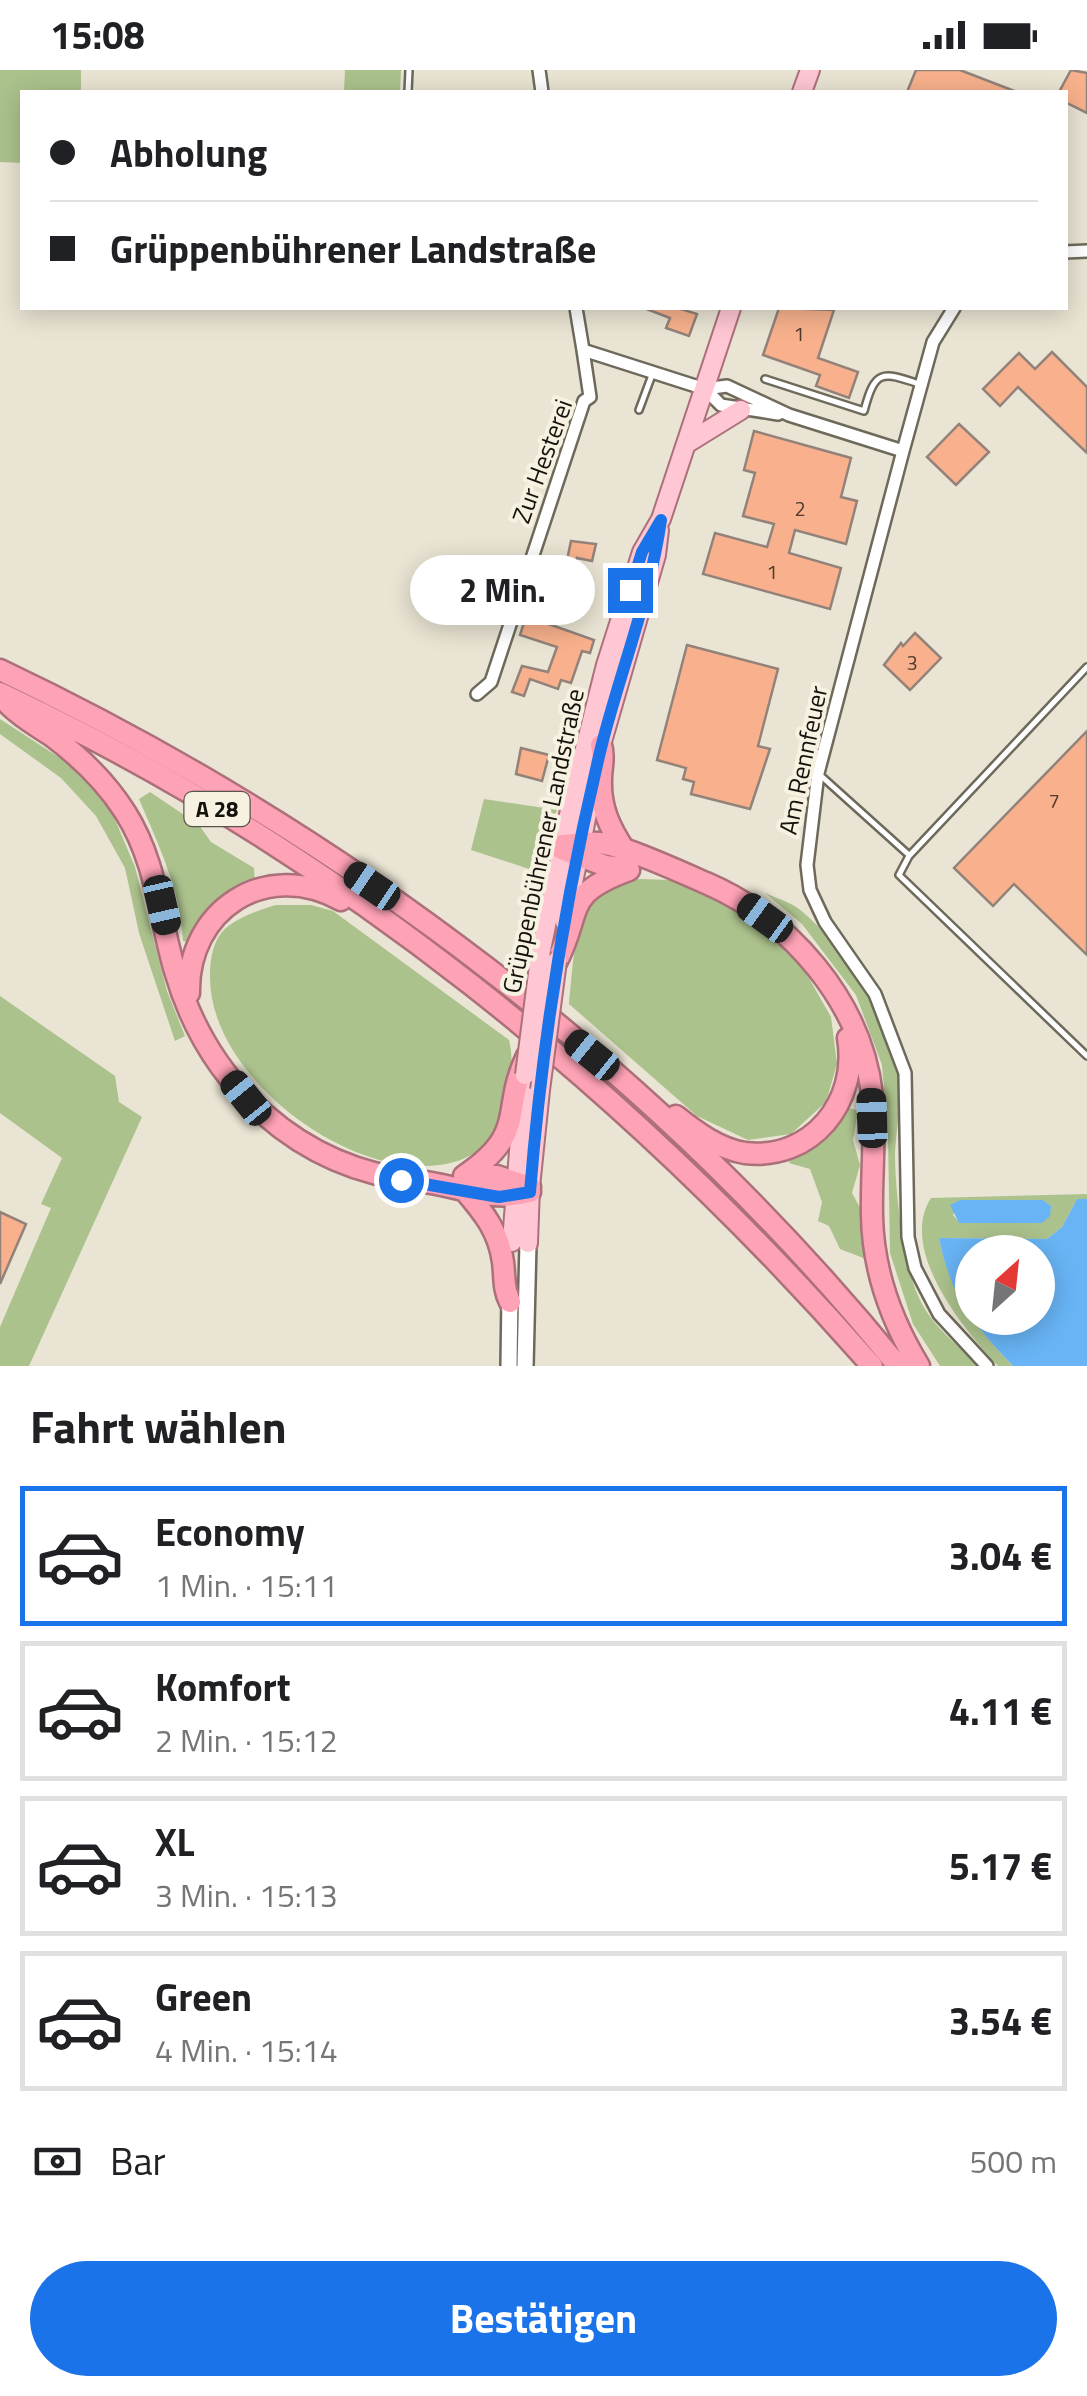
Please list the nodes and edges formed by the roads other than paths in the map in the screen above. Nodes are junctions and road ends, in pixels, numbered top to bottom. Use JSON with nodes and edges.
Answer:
{"nodes":[{"id":1,"x":576,"y":310,"type":"edge"},
{"id":2,"x":730,"y":310,"type":"edge"},
{"id":3,"x":953,"y":310,"type":"edge"},
{"id":4,"x":583,"y":350,"type":"junction"},
{"id":5,"x":653,"y":372,"type":"junction"},
{"id":6,"x":765,"y":379,"type":"dead end"},
{"id":7,"x":922,"y":385,"type":"junction"},
{"id":8,"x":705,"y":389,"type":"junction"},
{"id":9,"x":590,"y":398,"type":"junction"},
{"id":10,"x":604,"y":403,"type":"dead end"},
{"id":11,"x":639,"y":410,"type":"dead end"},
{"id":12,"x":741,"y":410,"type":"junction"},
{"id":13,"x":789,"y":416,"type":"junction"},
{"id":14,"x":686,"y":444,"type":"junction"},
{"id":15,"x":902,"y":451,"type":"junction"},
{"id":16,"x":661,"y":520,"type":"junction"},
{"id":17,"x":1087,"y":667,"type":"edge"},
{"id":18,"x":0,"y":670,"type":"edge"},
{"id":19,"x":477,"y":694,"type":"dead end"},
{"id":20,"x":0,"y":695,"type":"edge"},
{"id":21,"x":602,"y":746,"type":"junction"},
{"id":22,"x":818,"y":773,"type":"junction"},
{"id":23,"x":570,"y":848,"type":"junction"},
{"id":24,"x":910,"y":856,"type":"junction"},
{"id":25,"x":627,"y":860,"type":"junction"},
{"id":26,"x":421,"y":946,"type":"junction"},
{"id":27,"x":549,"y":955,"type":"junction"},
{"id":28,"x":836,"y":998,"type":"junction"},
{"id":29,"x":190,"y":1010,"type":"junction"},
{"id":30,"x":1087,"y":1056,"type":"edge"},
{"id":31,"x":524,"y":1068,"type":"junction"},
{"id":32,"x":628,"y":1086,"type":"junction"},
{"id":33,"x":464,"y":1183,"type":"junction"},
{"id":34,"x":523,"y":1189,"type":"junction"},
{"id":35,"x":520,"y":1242,"type":"junction"},
{"id":36,"x":510,"y":1302,"type":"junction"},
{"id":37,"x":510,"y":1366,"type":"edge"},
{"id":38,"x":525,"y":1366,"type":"edge"},
{"id":39,"x":872,"y":1366,"type":"edge"},
{"id":40,"x":898,"y":1366,"type":"edge"},
{"id":41,"x":920,"y":1366,"type":"edge"},
{"id":42,"x":987,"y":1366,"type":"edge"}],
"edges":[{"from":1,"to":4,"type":"street","name":"Zur Hesterei"},
{"from":2,"to":8,"type":"main road","name":"Grüppenbührener Landstraße"},
{"from":3,"to":7,"type":"street","name":"Am Rennfeuer"},
{"from":4,"to":5,"type":"street"},
{"from":4,"to":9,"type":"street","name":"Zur Hesterei"},
{"from":5,"to":8,"type":"street"},
{"from":5,"to":11,"type":"lane"},
{"from":6,"to":7,"type":"lane"},
{"from":7,"to":15,"type":"street","name":"Am Rennfeuer"},
{"from":8,"to":12,"type":"street"},
{"from":8,"to":13,"type":"street"},
{"from":8,"to":14,"type":"main road","name":"Grüppenbührener Landstraße"},
{"from":9,"to":10,"type":"lane"},
{"from":9,"to":19,"type":"street","name":"Zur Hesterei"},
{"from":12,"to":13,"type":"street"},
{"from":12,"to":14,"type":"main road"},
{"from":13,"to":15,"type":"street"},
{"from":14,"to":16,"type":"main road","name":"Grüppenbührener Landstraße"},
{"from":15,"to":22,"type":"street","name":"Am Rennfeuer"},
{"from":16,"to":21,"type":"main road","name":"Grüppenbührener Landstraße"},
{"from":16,"to":23,"type":"main road","name":"Grüppenbührener Landstraße"},
{"from":17,"to":24,"type":"lane"},
{"from":18,"to":32,"type":"highway","number":"A 28"},
{"from":20,"to":26,"type":"highway","number":"A 28"},
{"from":20,"to":29,"type":"highway"},
{"from":21,"to":23,"type":"main road","name":"Grüppenbührener Landstraße"},
{"from":21,"to":25,"type":"highway"},
{"from":22,"to":24,"type":"lane"},
{"from":22,"to":42,"type":"street","name":"Am Rennfeuer"},
{"from":23,"to":25,"type":"highway"},
{"from":23,"to":27,"type":"main road","name":"Grüppenbührener Landstraße"},
{"from":24,"to":30,"type":"lane"},
{"from":25,"to":27,"type":"highway"},
{"from":25,"to":28,"type":"highway"},
{"from":26,"to":29,"type":"highway"},
{"from":26,"to":39,"type":"highway","number":"A 28"},
{"from":27,"to":31,"type":"main road","name":"Grüppenbührener Landstraße","bridge":true},
{"from":27,"to":34,"type":"main road","name":"Grüppenbührener Landstraße","bridge":true},
{"from":28,"to":32,"type":"highway"},
{"from":28,"to":41,"type":"highway"},
{"from":29,"to":33,"type":"highway"},
{"from":31,"to":33,"type":"highway"},
{"from":31,"to":34,"type":"main road","name":"Grüppenbührener Landstraße"},
{"from":32,"to":40,"type":"highway","number":"A 28"},
{"from":33,"to":34,"type":"highway"},
{"from":33,"to":36,"type":"highway"},
{"from":34,"to":35,"type":"main road","name":"Grüppenbührener Landstraße"},
{"from":35,"to":36,"type":"main road"},
{"from":35,"to":38,"type":"main road"},
{"from":36,"to":37,"type":"main road"}]}
